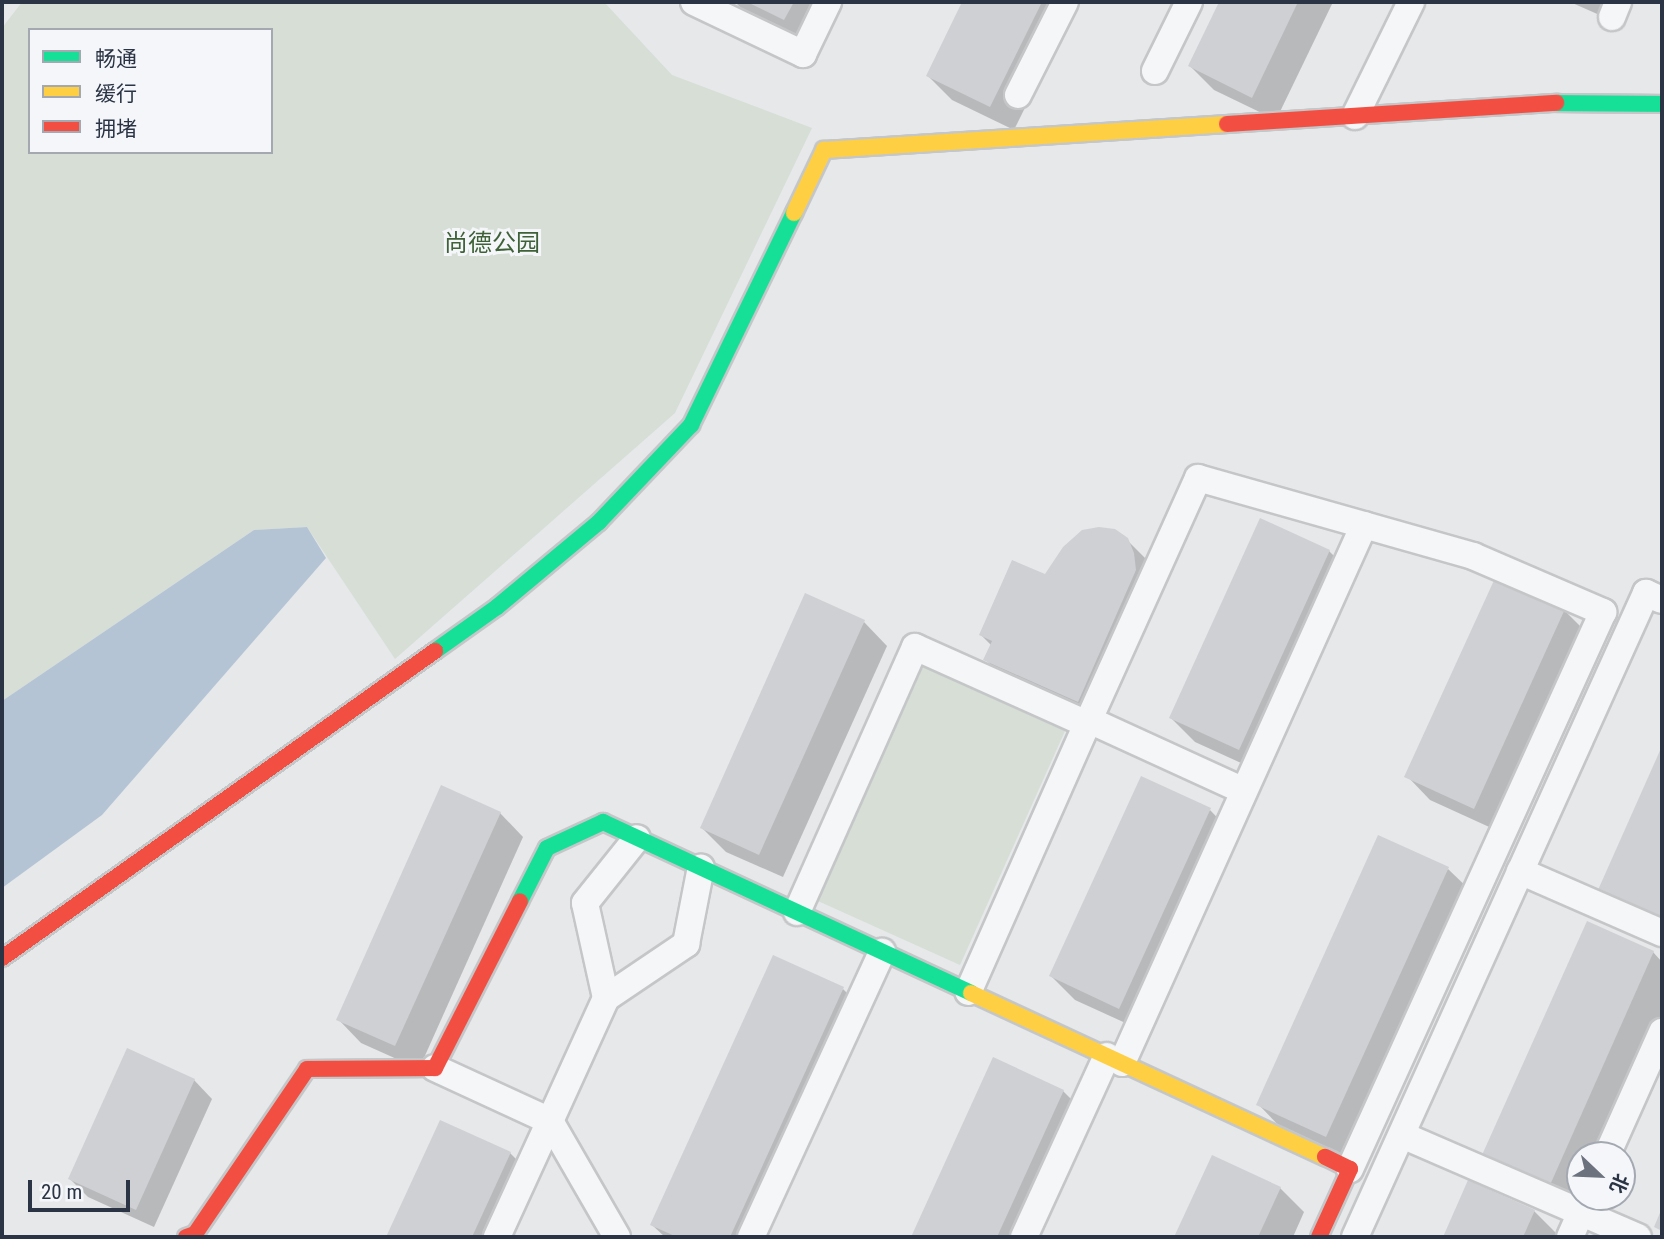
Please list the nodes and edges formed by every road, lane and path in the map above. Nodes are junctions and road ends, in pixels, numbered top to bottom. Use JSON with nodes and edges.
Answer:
{"nodes":[{"id":1,"x":694,"y":2,"type":"edge"},
{"id":2,"x":828,"y":2,"type":"edge"},
{"id":3,"x":1065,"y":2,"type":"edge"},
{"id":4,"x":1189,"y":2,"type":"edge"},
{"id":5,"x":1411,"y":2,"type":"edge"},
{"id":6,"x":1156,"y":71,"type":"dead end"},
{"id":7,"x":1018,"y":95,"type":"dead end"},
{"id":8,"x":1662,"y":104,"type":"edge"},
{"id":9,"x":1355,"y":116,"type":"junction"},
{"id":10,"x":1364,"y":525,"type":"junction"},
{"id":11,"x":1662,"y":600,"type":"edge"},
{"id":12,"x":1088,"y":722,"type":"junction"},
{"id":13,"x":1244,"y":791,"type":"junction"},
{"id":14,"x":637,"y":838,"type":"junction"},
{"id":15,"x":701,"y":867,"type":"junction"},
{"id":16,"x":1520,"y":871,"type":"junction"},
{"id":17,"x":797,"y":912,"type":"junction"},
{"id":18,"x":1662,"y":933,"type":"edge"},
{"id":19,"x":882,"y":952,"type":"junction"},
{"id":20,"x":2,"y":958,"type":"edge"},
{"id":21,"x":968,"y":992,"type":"junction"},
{"id":22,"x":606,"y":998,"type":"junction"},
{"id":23,"x":1662,"y":1032,"type":"edge"},
{"id":24,"x":1115,"y":1060,"type":"junction"},
{"id":25,"x":435,"y":1068,"type":"junction"},
{"id":26,"x":550,"y":1121,"type":"junction"},
{"id":27,"x":1402,"y":1135,"type":"junction"},
{"id":28,"x":1613,"y":1141,"type":"edge"},
{"id":29,"x":1350,"y":1169,"type":"junction"},
{"id":30,"x":1566,"y":1198,"type":"edge"},
{"id":31,"x":1581,"y":1211,"type":"edge"},
{"id":32,"x":1594,"y":1211,"type":"edge"},
{"id":33,"x":186,"y":1237,"type":"edge"},
{"id":34,"x":497,"y":1237,"type":"edge"},
{"id":35,"x":617,"y":1237,"type":"edge"},
{"id":36,"x":751,"y":1237,"type":"edge"},
{"id":37,"x":1024,"y":1237,"type":"edge"},
{"id":38,"x":1319,"y":1237,"type":"edge"},
{"id":39,"x":1356,"y":1237,"type":"edge"},
{"id":40,"x":1570,"y":1237,"type":"edge"},
{"id":41,"x":1638,"y":1237,"type":"edge"}],
"edges":[{"from":1,"to":2,"type":"street"},
{"from":3,"to":7,"type":"street"},
{"from":4,"to":6,"type":"street"},
{"from":5,"to":9,"type":"street"},
{"from":8,"to":9,"type":"street"},
{"from":9,"to":20,"type":"street"},
{"from":10,"to":12,"type":"street"},
{"from":10,"to":13,"type":"street"},
{"from":10,"to":29,"type":"street"},
{"from":11,"to":16,"type":"street"},
{"from":12,"to":13,"type":"street"},
{"from":12,"to":17,"type":"street"},
{"from":12,"to":21,"type":"street"},
{"from":13,"to":24,"type":"street"},
{"from":14,"to":15,"type":"street"},
{"from":14,"to":22,"type":"street"},
{"from":14,"to":25,"type":"street"},
{"from":15,"to":17,"type":"street"},
{"from":15,"to":22,"type":"street"},
{"from":16,"to":18,"type":"street"},
{"from":16,"to":27,"type":"street"},
{"from":17,"to":19,"type":"street"},
{"from":19,"to":21,"type":"street"},
{"from":19,"to":36,"type":"street"},
{"from":21,"to":24,"type":"street"},
{"from":22,"to":26,"type":"street"},
{"from":23,"to":28,"type":"street"},
{"from":24,"to":29,"type":"street"},
{"from":24,"to":37,"type":"street"},
{"from":25,"to":26,"type":"street"},
{"from":25,"to":33,"type":"street"},
{"from":26,"to":34,"type":"street"},
{"from":26,"to":35,"type":"street"},
{"from":27,"to":30,"type":"street"},
{"from":27,"to":39,"type":"street"},
{"from":29,"to":38,"type":"street"},
{"from":31,"to":40,"type":"street"},
{"from":32,"to":41,"type":"street"}]}
